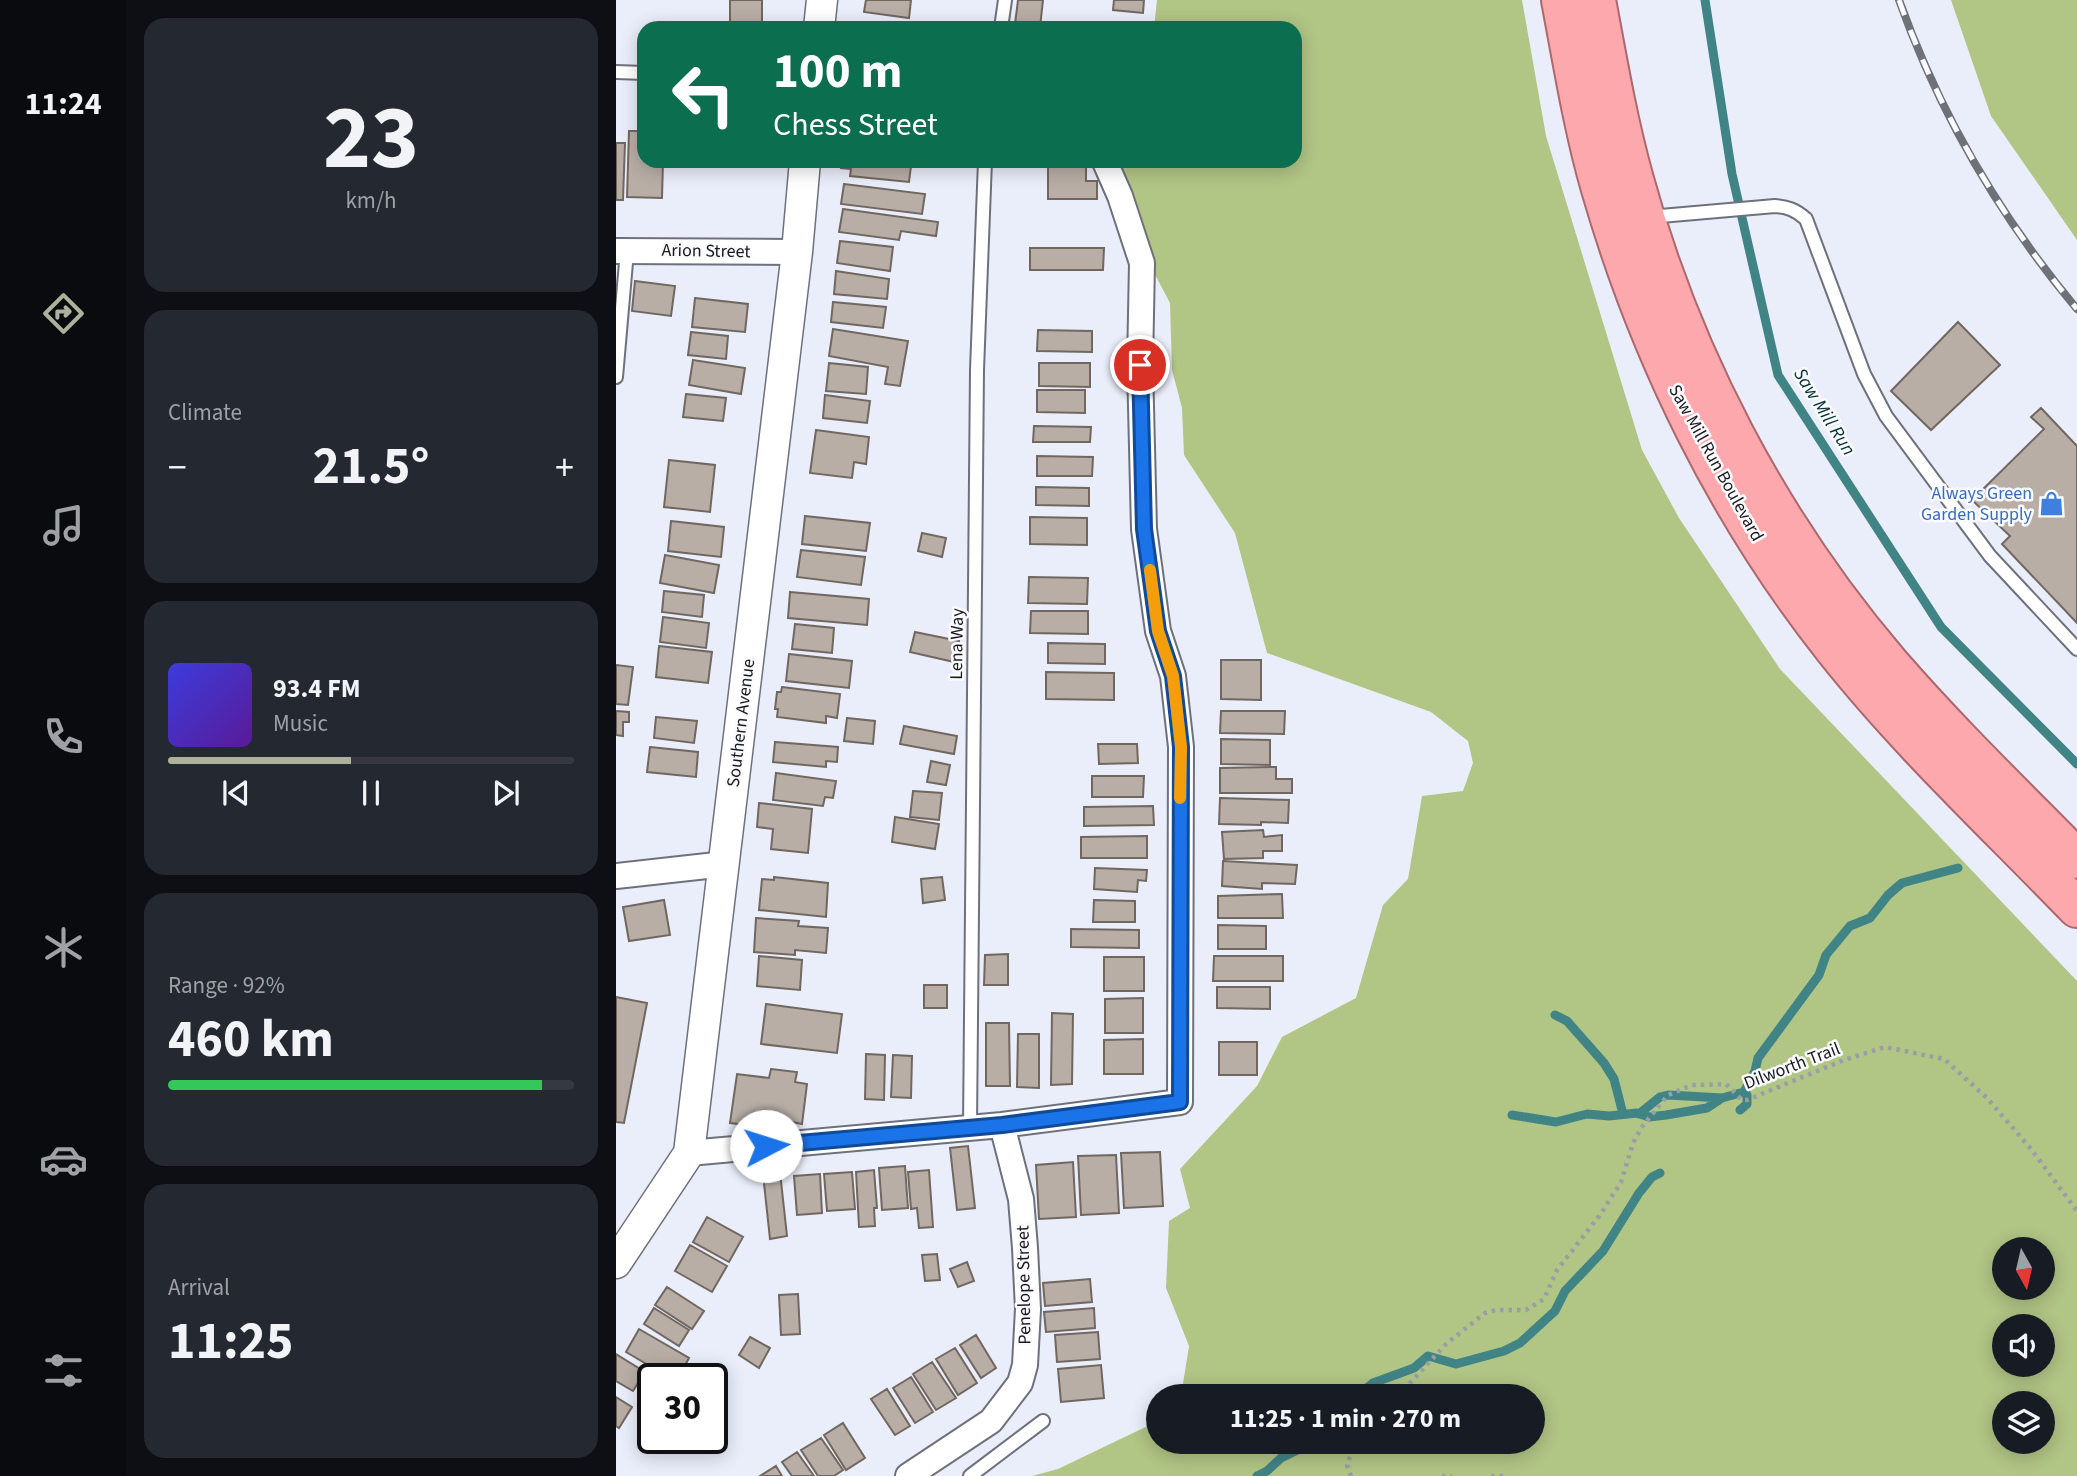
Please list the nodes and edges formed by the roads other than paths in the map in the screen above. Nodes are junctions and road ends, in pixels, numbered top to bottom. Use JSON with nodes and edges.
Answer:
{"nodes":[{"id":1,"x":822,"y":0,"type":"edge"},
{"id":2,"x":1004,"y":0,"type":"edge"},
{"id":3,"x":1561,"y":0,"type":"edge"},
{"id":4,"x":1596,"y":0,"type":"edge"},
{"id":5,"x":820,"y":21,"type":"edge"},
{"id":6,"x":1002,"y":21,"type":"edge"},
{"id":7,"x":616,"y":72,"type":"edge"},
{"id":8,"x":637,"y":73,"type":"edge"},
{"id":9,"x":804,"y":168,"type":"edge"},
{"id":10,"x":985,"y":168,"type":"edge"},
{"id":11,"x":1108,"y":168,"type":"edge"},
{"id":12,"x":1645,"y":217,"type":"junction"},
{"id":13,"x":621,"y":251,"type":"edge"},
{"id":14,"x":797,"y":252,"type":"junction"},
{"id":15,"x":616,"y":377,"type":"edge"},
{"id":16,"x":2077,"y":649,"type":"edge"},
{"id":17,"x":2077,"y":859,"type":"edge"},
{"id":18,"x":725,"y":864,"type":"junction"},
{"id":19,"x":616,"y":876,"type":"edge"},
{"id":20,"x":2077,"y":908,"type":"edge"},
{"id":21,"x":1002,"y":1125,"type":"junction"},
{"id":22,"x":970,"y":1127,"type":"junction"},
{"id":23,"x":689,"y":1153,"type":"junction"},
{"id":24,"x":616,"y":1263,"type":"edge"},
{"id":25,"x":1043,"y":1421,"type":"dead end"},
{"id":26,"x":908,"y":1476,"type":"edge"},
{"id":27,"x":970,"y":1476,"type":"edge"}],
"edges":[{"from":1,"to":5,"type":"street"},
{"from":2,"to":6,"type":"lane"},
{"from":3,"to":20,"type":"highway","name":"Saw Mill Run Boulevard"},
{"from":4,"to":12,"type":"highway","name":"Saw Mill Run Boulevard"},
{"from":7,"to":8,"type":"lane"},
{"from":9,"to":14,"type":"street","name":"Southern Avenue"},
{"from":10,"to":22,"type":"lane","name":"Lena Way"},
{"from":11,"to":21,"type":"street"},
{"from":12,"to":16,"type":"lane"},
{"from":12,"to":17,"type":"highway","name":"Saw Mill Run Boulevard"},
{"from":13,"to":14,"type":"street","name":"Arion Street"},
{"from":13,"to":15,"type":"lane"},
{"from":14,"to":18,"type":"street","name":"Southern Avenue"},
{"from":18,"to":19,"type":"street"},
{"from":18,"to":23,"type":"street","name":"Southern Avenue"},
{"from":21,"to":22,"type":"street"},
{"from":21,"to":26,"type":"street","name":"Penelope Street"},
{"from":22,"to":23,"type":"street"},
{"from":23,"to":24,"type":"street","name":"Southern Avenue"},
{"from":25,"to":27,"type":"lane"}]}
